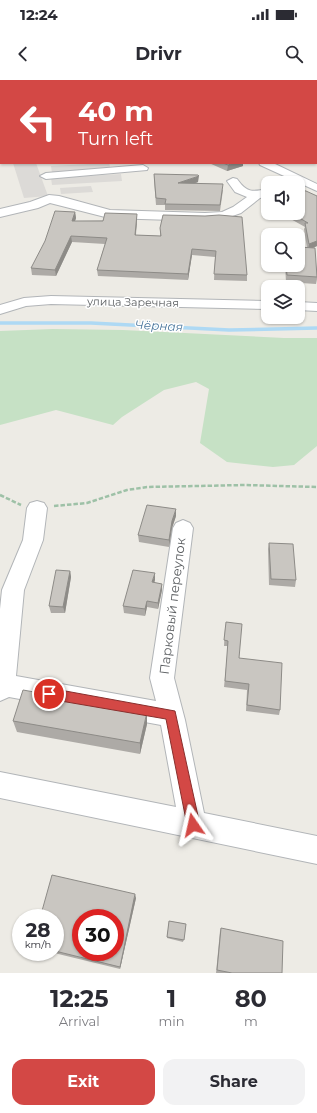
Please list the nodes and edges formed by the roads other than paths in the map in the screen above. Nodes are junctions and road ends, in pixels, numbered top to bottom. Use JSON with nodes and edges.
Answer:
{"nodes":[{"id":1,"x":45,"y":164,"type":"edge"},
{"id":2,"x":266,"y":164,"type":"edge"},
{"id":3,"x":142,"y":168,"type":"dead end"},
{"id":4,"x":46,"y":176,"type":"junction"},
{"id":5,"x":233,"y":181,"type":"dead end"},
{"id":6,"x":310,"y":185,"type":"edge"},
{"id":7,"x":261,"y":194,"type":"edge"},
{"id":8,"x":256,"y":196,"type":"junction"},
{"id":9,"x":50,"y":199,"type":"junction"},
{"id":10,"x":0,"y":213,"type":"edge"},
{"id":11,"x":261,"y":305,"type":"edge"},
{"id":12,"x":305,"y":306,"type":"edge"},
{"id":13,"x":317,"y":307,"type":"edge"},
{"id":14,"x":0,"y":310,"type":"edge"},
{"id":15,"x":37,"y":508,"type":"road end"},
{"id":16,"x":183,"y":528,"type":"dead end"},
{"id":17,"x":1,"y":688,"type":"edge"},
{"id":18,"x":171,"y":715,"type":"junction"},
{"id":19,"x":0,"y":785,"type":"edge"},
{"id":20,"x":193,"y":825,"type":"junction"},
{"id":21,"x":317,"y":850,"type":"edge"}],
"edges":[{"from":1,"to":4,"type":"street"},
{"from":2,"to":6,"type":"street"},
{"from":3,"to":4,"type":"street"},
{"from":4,"to":9,"type":"street"},
{"from":5,"to":8,"type":"street"},
{"from":7,"to":8,"type":"street"},
{"from":8,"to":9,"type":"street"},
{"from":9,"to":10,"type":"street"},
{"from":11,"to":14,"type":"street","name":"улица Заречная"},
{"from":12,"to":13,"type":"street"},
{"from":15,"to":17,"type":"street"},
{"from":16,"to":18,"type":"street","name":"Парковый переулок"},
{"from":17,"to":18,"type":"street"},
{"from":18,"to":20,"type":"street","name":"Парковый переулок"},
{"from":19,"to":20,"type":"street"},
{"from":20,"to":21,"type":"street"}]}
